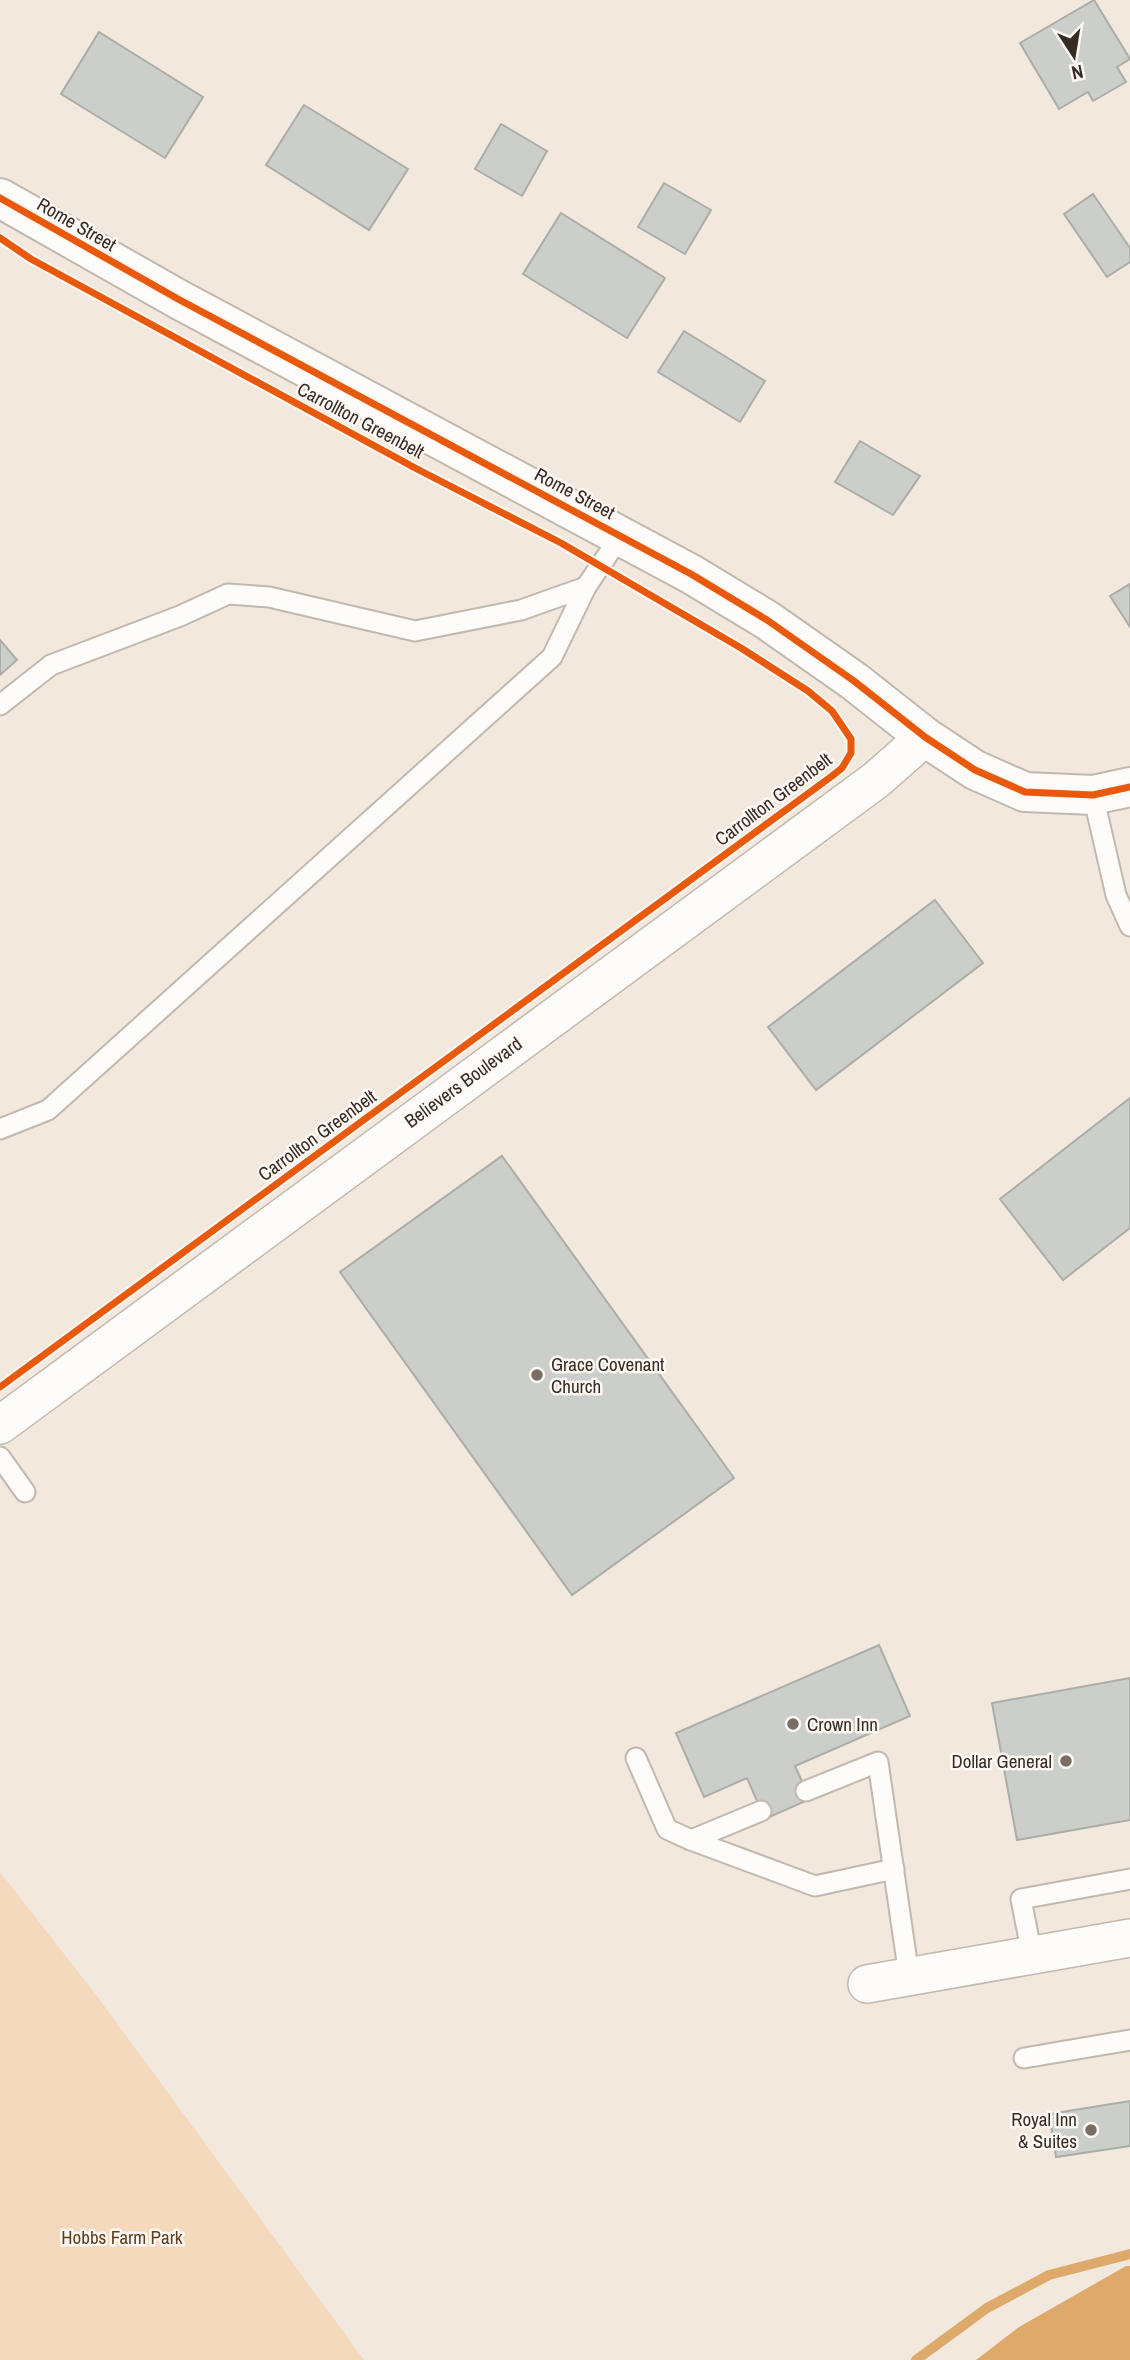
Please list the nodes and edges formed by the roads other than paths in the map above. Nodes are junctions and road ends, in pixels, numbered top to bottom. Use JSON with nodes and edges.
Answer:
{"nodes":[{"id":1,"x":0,"y":198,"type":"edge"},
{"id":2,"x":621,"y":535,"type":"junction"},
{"id":3,"x":586,"y":587,"type":"junction"},
{"id":4,"x":0,"y":705,"type":"edge"},
{"id":5,"x":925,"y":737,"type":"junction"},
{"id":6,"x":1130,"y":787,"type":"edge"},
{"id":7,"x":1093,"y":795,"type":"junction"},
{"id":8,"x":1130,"y":926,"type":"edge"},
{"id":9,"x":0,"y":1129,"type":"edge"},
{"id":10,"x":0,"y":1425,"type":"edge"},
{"id":11,"x":0,"y":1457,"type":"edge"},
{"id":12,"x":25,"y":1492,"type":"dead end"},
{"id":13,"x":636,"y":1758,"type":"dead end"},
{"id":14,"x":806,"y":1791,"type":"dead end"},
{"id":15,"x":761,"y":1811,"type":"dead end"},
{"id":16,"x":691,"y":1840,"type":"junction"},
{"id":17,"x":894,"y":1869,"type":"junction"},
{"id":18,"x":1130,"y":1879,"type":"edge"},
{"id":19,"x":1130,"y":1938,"type":"edge"},
{"id":20,"x":1032,"y":1955,"type":"junction"},
{"id":21,"x":909,"y":1976,"type":"junction"},
{"id":22,"x":867,"y":1984,"type":"dead end"},
{"id":23,"x":1130,"y":2040,"type":"edge"},
{"id":24,"x":1024,"y":2058,"type":"dead end"}],
"edges":[{"from":1,"to":2,"type":"street","name":"Rome Street"},
{"from":2,"to":3,"type":"lane"},
{"from":2,"to":5,"type":"street","name":"Rome Street"},
{"from":3,"to":4,"type":"lane"},
{"from":3,"to":9,"type":"lane"},
{"from":5,"to":7,"type":"street","name":"Rome Street"},
{"from":5,"to":10,"type":"street","name":"Believers Boulevard"},
{"from":6,"to":7,"type":"street","name":"Rome Street"},
{"from":7,"to":8,"type":"lane"},
{"from":11,"to":12,"type":"lane"},
{"from":13,"to":16,"type":"lane"},
{"from":14,"to":17,"type":"lane"},
{"from":15,"to":16,"type":"lane"},
{"from":16,"to":17,"type":"lane"},
{"from":17,"to":21,"type":"lane"},
{"from":18,"to":20,"type":"lane"},
{"from":19,"to":20,"type":"street"},
{"from":20,"to":21,"type":"street"},
{"from":21,"to":22,"type":"street"},
{"from":23,"to":24,"type":"lane"}]}
